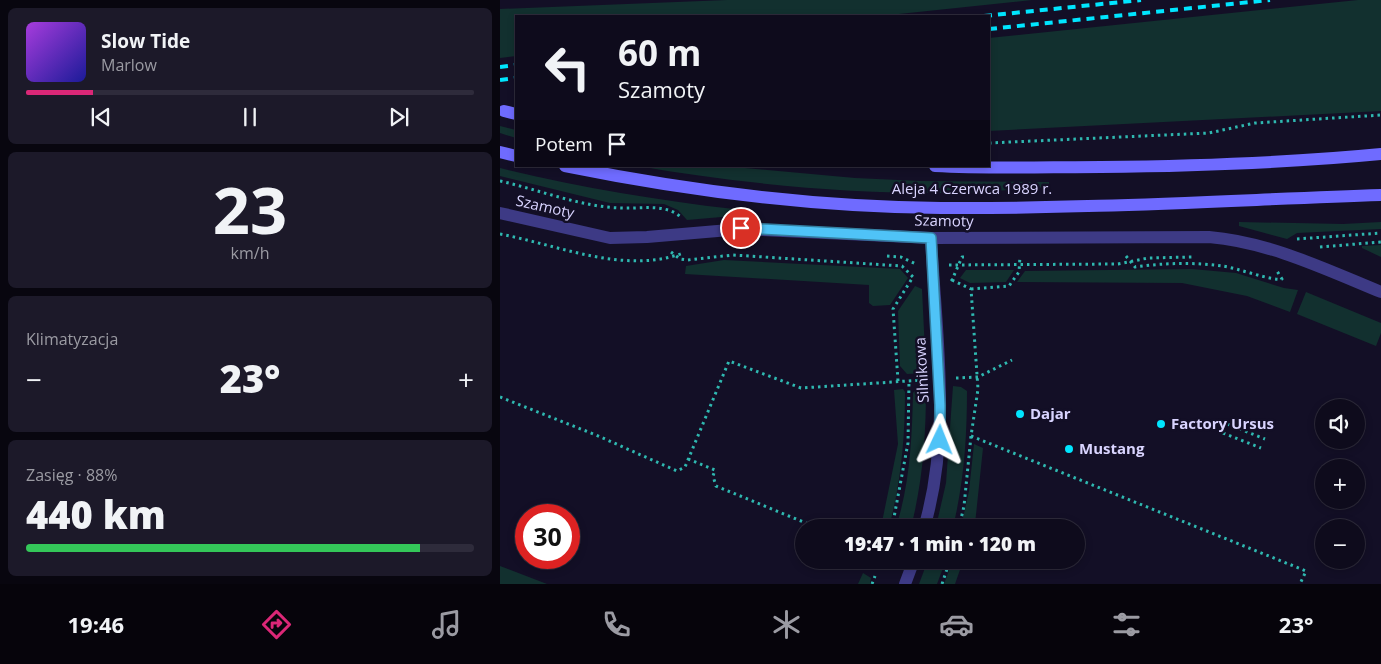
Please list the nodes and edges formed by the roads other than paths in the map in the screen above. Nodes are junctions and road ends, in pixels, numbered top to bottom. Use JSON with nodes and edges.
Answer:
{"nodes":[{"id":1,"x":500,"y":152,"type":"edge"},
{"id":2,"x":1381,"y":154,"type":"edge"},
{"id":3,"x":515,"y":156,"type":"edge"},
{"id":4,"x":570,"y":167,"type":"edge"},
{"id":5,"x":960,"y":167,"type":"edge"},
{"id":6,"x":1381,"y":195,"type":"edge"},
{"id":7,"x":500,"y":214,"type":"edge"},
{"id":8,"x":931,"y":238,"type":"junction"},
{"id":9,"x":1381,"y":292,"type":"edge"},
{"id":10,"x":927,"y":519,"type":"edge"},
{"id":11,"x":911,"y":569,"type":"edge"},
{"id":12,"x":906,"y":581,"type":"edge"}],
"edges":[{"from":1,"to":3,"type":"main road"},
{"from":2,"to":5,"type":"main road","name":"Aleja 4 Czerwca 1989 r."},
{"from":4,"to":6,"type":"main road","name":"Aleja 4 Czerwca 1989 r."},
{"from":7,"to":8,"type":"street","name":"Szamoty"},
{"from":8,"to":9,"type":"street","name":"Szamoty"},
{"from":8,"to":10,"type":"street","name":"Silnikowa"},
{"from":11,"to":12,"type":"street"}]}
